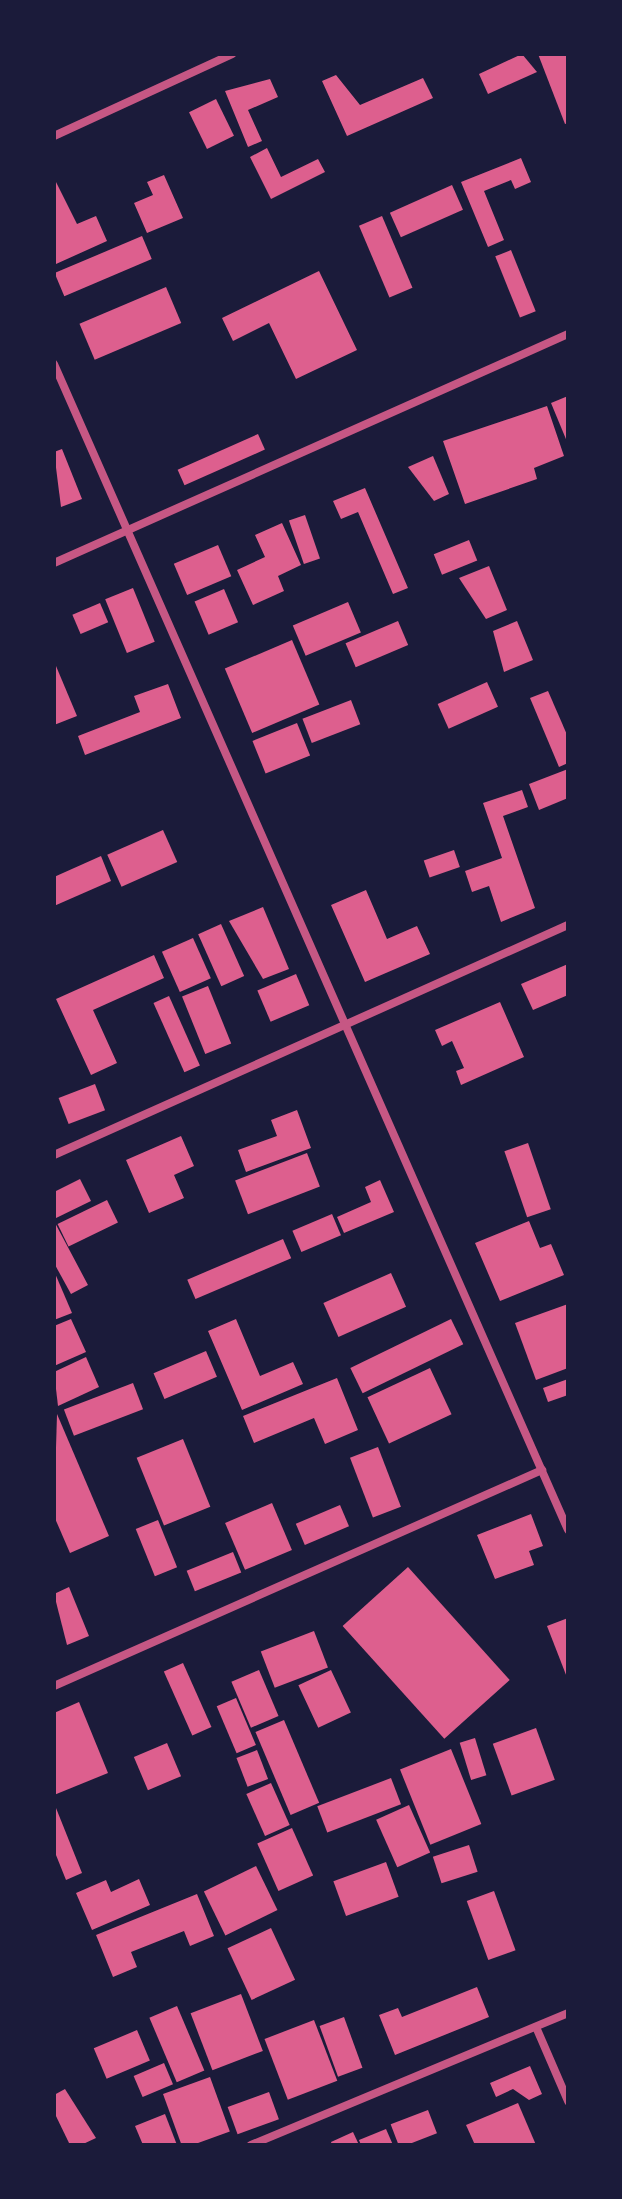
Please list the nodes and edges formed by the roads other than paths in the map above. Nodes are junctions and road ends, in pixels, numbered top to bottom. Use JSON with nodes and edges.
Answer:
{"nodes":[{"id":1,"x":232,"y":54,"type":"edge"},
{"id":2,"x":54,"y":136,"type":"edge"},
{"id":3,"x":568,"y":334,"type":"edge"},
{"id":4,"x":54,"y":364,"type":"edge"},
{"id":5,"x":123,"y":531,"type":"junction"},
{"id":6,"x":54,"y":563,"type":"edge"},
{"id":7,"x":568,"y":925,"type":"edge"},
{"id":8,"x":351,"y":1025,"type":"junction"},
{"id":9,"x":54,"y":1155,"type":"edge"},
{"id":10,"x":542,"y":1470,"type":"junction"},
{"id":11,"x":568,"y":1530,"type":"edge"},
{"id":12,"x":54,"y":1686,"type":"edge"},
{"id":13,"x":568,"y":2013,"type":"edge"},
{"id":14,"x":536,"y":2027,"type":"junction"},
{"id":15,"x":568,"y":2101,"type":"edge"},
{"id":16,"x":251,"y":2145,"type":"edge"}],
"edges":[{"from":1,"to":2,"type":"street"},
{"from":3,"to":5,"type":"street"},
{"from":4,"to":5,"type":"street"},
{"from":5,"to":6,"type":"street"},
{"from":5,"to":8,"type":"street"},
{"from":7,"to":8,"type":"street"},
{"from":8,"to":9,"type":"street"},
{"from":8,"to":10,"type":"street"},
{"from":10,"to":11,"type":"street"},
{"from":10,"to":12,"type":"street"},
{"from":13,"to":14,"type":"street"},
{"from":14,"to":15,"type":"street"},
{"from":14,"to":16,"type":"street"}]}
